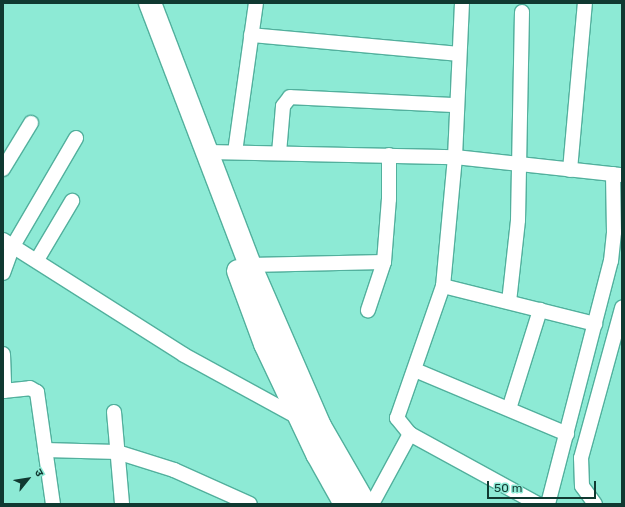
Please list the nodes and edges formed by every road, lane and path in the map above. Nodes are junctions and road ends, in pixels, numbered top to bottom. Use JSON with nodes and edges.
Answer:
{"nodes":[{"id":1,"x":135,"y":3,"type":"edge"},
{"id":2,"x":150,"y":3,"type":"edge"},
{"id":3,"x":256,"y":3,"type":"edge"},
{"id":4,"x":462,"y":3,"type":"edge"},
{"id":5,"x":585,"y":3,"type":"edge"},
{"id":6,"x":522,"y":12,"type":"dead end"},
{"id":7,"x":251,"y":35,"type":"junction"},
{"id":8,"x":458,"y":54,"type":"junction"},
{"id":9,"x":456,"y":105,"type":"junction"},
{"id":10,"x":31,"y":123,"type":"dead end"},
{"id":11,"x":76,"y":138,"type":"dead end"},
{"id":12,"x":208,"y":152,"type":"junction"},
{"id":13,"x":235,"y":152,"type":"junction"},
{"id":14,"x":279,"y":153,"type":"junction"},
{"id":15,"x":389,"y":155,"type":"junction"},
{"id":16,"x":455,"y":157,"type":"junction"},
{"id":17,"x":518,"y":165,"type":"junction"},
{"id":18,"x":3,"y":169,"type":"edge"},
{"id":19,"x":570,"y":170,"type":"junction"},
{"id":20,"x":618,"y":175,"type":"edge"},
{"id":21,"x":72,"y":201,"type":"dead end"},
{"id":22,"x":8,"y":243,"type":"edge"},
{"id":23,"x":37,"y":260,"type":"junction"},
{"id":24,"x":384,"y":262,"type":"junction"},
{"id":25,"x":250,"y":265,"type":"junction"},
{"id":26,"x":3,"y":273,"type":"edge"},
{"id":27,"x":443,"y":286,"type":"junction"},
{"id":28,"x":508,"y":302,"type":"junction"},
{"id":29,"x":622,"y":308,"type":"edge"},
{"id":30,"x":368,"y":310,"type":"dead end"},
{"id":31,"x":540,"y":310,"type":"junction"},
{"id":32,"x":595,"y":324,"type":"junction"},
{"id":33,"x":3,"y":354,"type":"edge"},
{"id":34,"x":416,"y":370,"type":"junction"},
{"id":35,"x":3,"y":391,"type":"edge"},
{"id":36,"x":509,"y":409,"type":"junction"},
{"id":37,"x":114,"y":412,"type":"dead end"},
{"id":38,"x":301,"y":420,"type":"junction"},
{"id":39,"x":410,"y":434,"type":"junction"},
{"id":40,"x":567,"y":434,"type":"junction"},
{"id":41,"x":45,"y":450,"type":"junction"},
{"id":42,"x":117,"y":452,"type":"junction"},
{"id":43,"x":53,"y":504,"type":"edge"},
{"id":44,"x":122,"y":504,"type":"edge"},
{"id":45,"x":250,"y":504,"type":"edge"},
{"id":46,"x":345,"y":504,"type":"edge"},
{"id":47,"x":365,"y":504,"type":"edge"},
{"id":48,"x":372,"y":504,"type":"edge"},
{"id":49,"x":538,"y":504,"type":"edge"},
{"id":50,"x":548,"y":504,"type":"edge"},
{"id":51,"x":595,"y":504,"type":"edge"}],
"edges":[{"from":1,"to":38,"type":"main road"},
{"from":2,"to":12,"type":"main road"},
{"from":3,"to":7,"type":"street"},
{"from":4,"to":8,"type":"street"},
{"from":5,"to":19,"type":"street"},
{"from":6,"to":17,"type":"street"},
{"from":7,"to":8,"type":"street"},
{"from":7,"to":13,"type":"street"},
{"from":8,"to":9,"type":"street"},
{"from":9,"to":14,"type":"street"},
{"from":9,"to":16,"type":"street"},
{"from":10,"to":18,"type":"street"},
{"from":11,"to":22,"type":"street"},
{"from":12,"to":13,"type":"street"},
{"from":12,"to":25,"type":"main road"},
{"from":13,"to":14,"type":"street"},
{"from":14,"to":15,"type":"street"},
{"from":15,"to":16,"type":"street"},
{"from":15,"to":24,"type":"street"},
{"from":16,"to":17,"type":"street"},
{"from":16,"to":27,"type":"street"},
{"from":17,"to":19,"type":"street"},
{"from":17,"to":28,"type":"street"},
{"from":19,"to":20,"type":"street"},
{"from":20,"to":32,"type":"street"},
{"from":21,"to":23,"type":"street"},
{"from":22,"to":23,"type":"street"},
{"from":22,"to":26,"type":"street"},
{"from":23,"to":38,"type":"street"},
{"from":24,"to":25,"type":"street"},
{"from":24,"to":30,"type":"street"},
{"from":25,"to":47,"type":"main road"},
{"from":27,"to":28,"type":"street"},
{"from":27,"to":34,"type":"street"},
{"from":28,"to":31,"type":"street"},
{"from":29,"to":51,"type":"street"},
{"from":31,"to":32,"type":"street"},
{"from":31,"to":36,"type":"street"},
{"from":32,"to":40,"type":"street"},
{"from":33,"to":35,"type":"street"},
{"from":34,"to":36,"type":"street"},
{"from":34,"to":39,"type":"street"},
{"from":35,"to":41,"type":"street"},
{"from":36,"to":40,"type":"street"},
{"from":37,"to":42,"type":"street"},
{"from":38,"to":46,"type":"main road"},
{"from":39,"to":48,"type":"street"},
{"from":39,"to":49,"type":"street"},
{"from":40,"to":50,"type":"street"},
{"from":41,"to":42,"type":"street"},
{"from":41,"to":43,"type":"street"},
{"from":42,"to":44,"type":"street"},
{"from":42,"to":45,"type":"street"}]}
